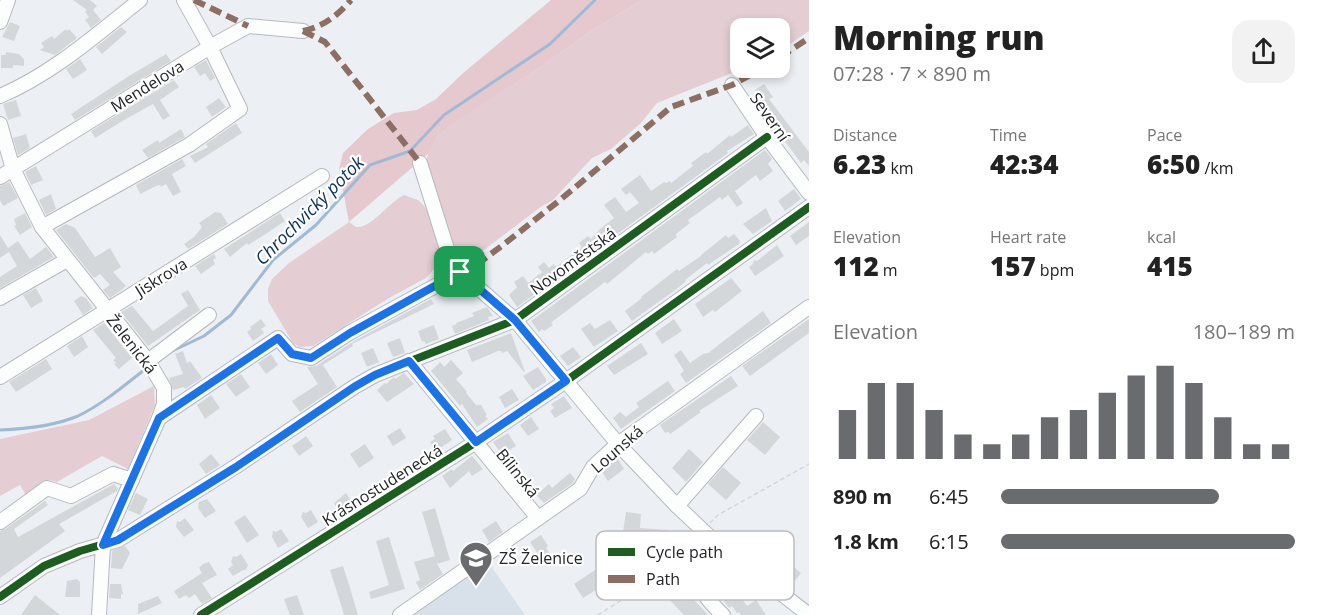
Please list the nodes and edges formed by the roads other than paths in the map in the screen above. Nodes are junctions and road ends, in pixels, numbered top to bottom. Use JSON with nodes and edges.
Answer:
{"nodes":[{"id":1,"x":8,"y":0,"type":"edge"},
{"id":2,"x":140,"y":0,"type":"edge"},
{"id":3,"x":184,"y":0,"type":"edge"},
{"id":4,"x":0,"y":22,"type":"edge"},
{"id":5,"x":303,"y":32,"type":"dead end"},
{"id":6,"x":210,"y":47,"type":"junction"},
{"id":7,"x":732,"y":85,"type":"dead end"},
{"id":8,"x":0,"y":96,"type":"edge"},
{"id":9,"x":0,"y":124,"type":"edge"},
{"id":10,"x":767,"y":137,"type":"junction"},
{"id":11,"x":420,"y":163,"type":"dead end"},
{"id":12,"x":13,"y":169,"type":"junction"},
{"id":13,"x":322,"y":176,"type":"dead end"},
{"id":14,"x":0,"y":177,"type":"edge"},
{"id":15,"x":809,"y":193,"type":"edge"},
{"id":16,"x":809,"y":207,"type":"edge"},
{"id":17,"x":42,"y":227,"type":"junction"},
{"id":18,"x":67,"y":260,"type":"junction"},
{"id":19,"x":460,"y":272,"type":"junction"},
{"id":20,"x":0,"y":298,"type":"edge"},
{"id":21,"x":809,"y":307,"type":"edge"},
{"id":22,"x":107,"y":311,"type":"junction"},
{"id":23,"x":209,"y":315,"type":"dead end"},
{"id":24,"x":515,"y":320,"type":"junction"},
{"id":25,"x":409,"y":361,"type":"junction"},
{"id":26,"x":150,"y":365,"type":"junction"},
{"id":27,"x":0,"y":377,"type":"edge"},
{"id":28,"x":566,"y":381,"type":"junction"},
{"id":29,"x":756,"y":416,"type":"dead end"},
{"id":30,"x":159,"y":418,"type":"junction"},
{"id":31,"x":476,"y":442,"type":"junction"},
{"id":32,"x":618,"y":444,"type":"junction"},
{"id":33,"x":132,"y":480,"type":"junction"},
{"id":34,"x":677,"y":506,"type":"junction"},
{"id":35,"x":538,"y":518,"type":"junction"},
{"id":36,"x":0,"y":522,"type":"edge"},
{"id":37,"x":703,"y":531,"type":"edge"},
{"id":38,"x":103,"y":545,"type":"junction"},
{"id":39,"x":0,"y":597,"type":"edge"},
{"id":40,"x":708,"y":600,"type":"edge"},
{"id":41,"x":790,"y":600,"type":"edge"},
{"id":42,"x":99,"y":615,"type":"edge"},
{"id":43,"x":201,"y":615,"type":"edge"},
{"id":44,"x":400,"y":615,"type":"edge"},
{"id":45,"x":723,"y":615,"type":"edge"},
{"id":46,"x":809,"y":615,"type":"edge"}],
"edges":[{"from":1,"to":4,"type":"street"},
{"from":2,"to":8,"type":"street"},
{"from":3,"to":6,"type":"street"},
{"from":5,"to":6,"type":"street","name":"Mendelova"},
{"from":6,"to":12,"type":"street","name":"Mendelova"},
{"from":6,"to":17,"type":"street"},
{"from":7,"to":10,"type":"street","name":"Severní"},
{"from":9,"to":12,"type":"street","name":"Želenická"},
{"from":10,"to":15,"type":"street","name":"Severní"},
{"from":10,"to":24,"type":"street","name":"Novoměstská"},
{"from":11,"to":19,"type":"street"},
{"from":12,"to":14,"type":"street","name":"Mendelova"},
{"from":12,"to":17,"type":"street","name":"Želenická"},
{"from":13,"to":22,"type":"street","name":"Jiskrova"},
{"from":16,"to":28,"type":"street","name":"Krásnostudenecká"},
{"from":17,"to":18,"type":"street","name":"Želenická"},
{"from":18,"to":20,"type":"street"},
{"from":18,"to":22,"type":"street","name":"Želenická"},
{"from":19,"to":24,"type":"street"},
{"from":19,"to":30,"type":"street"},
{"from":21,"to":32,"type":"street","name":"Lounská"},
{"from":22,"to":26,"type":"street","name":"Želenická"},
{"from":22,"to":27,"type":"street","name":"Jiskrova"},
{"from":23,"to":26,"type":"street"},
{"from":24,"to":25,"type":"street","name":"Novoměstská"},
{"from":24,"to":28,"type":"street"},
{"from":25,"to":31,"type":"street","name":"Bílinská"},
{"from":25,"to":38,"type":"street","name":"Novoměstská"},
{"from":26,"to":30,"type":"street","name":"Želenická"},
{"from":28,"to":31,"type":"street","name":"Krásnostudenecká"},
{"from":28,"to":32,"type":"street"},
{"from":29,"to":34,"type":"street"},
{"from":30,"to":33,"type":"street","name":"Želenická"},
{"from":31,"to":35,"type":"street","name":"Bílinská"},
{"from":31,"to":43,"type":"street","name":"Krásnostudenecká"},
{"from":32,"to":34,"type":"street"},
{"from":32,"to":35,"type":"street","name":"Lounská"},
{"from":33,"to":36,"type":"street"},
{"from":33,"to":38,"type":"street","name":"Želenická"},
{"from":34,"to":37,"type":"street"},
{"from":35,"to":44,"type":"street","name":"Lounská"},
{"from":38,"to":39,"type":"street","name":"Novoměstská"},
{"from":38,"to":42,"type":"street","name":"Želenická"},
{"from":40,"to":45,"type":"street"},
{"from":41,"to":46,"type":"street"}]}
